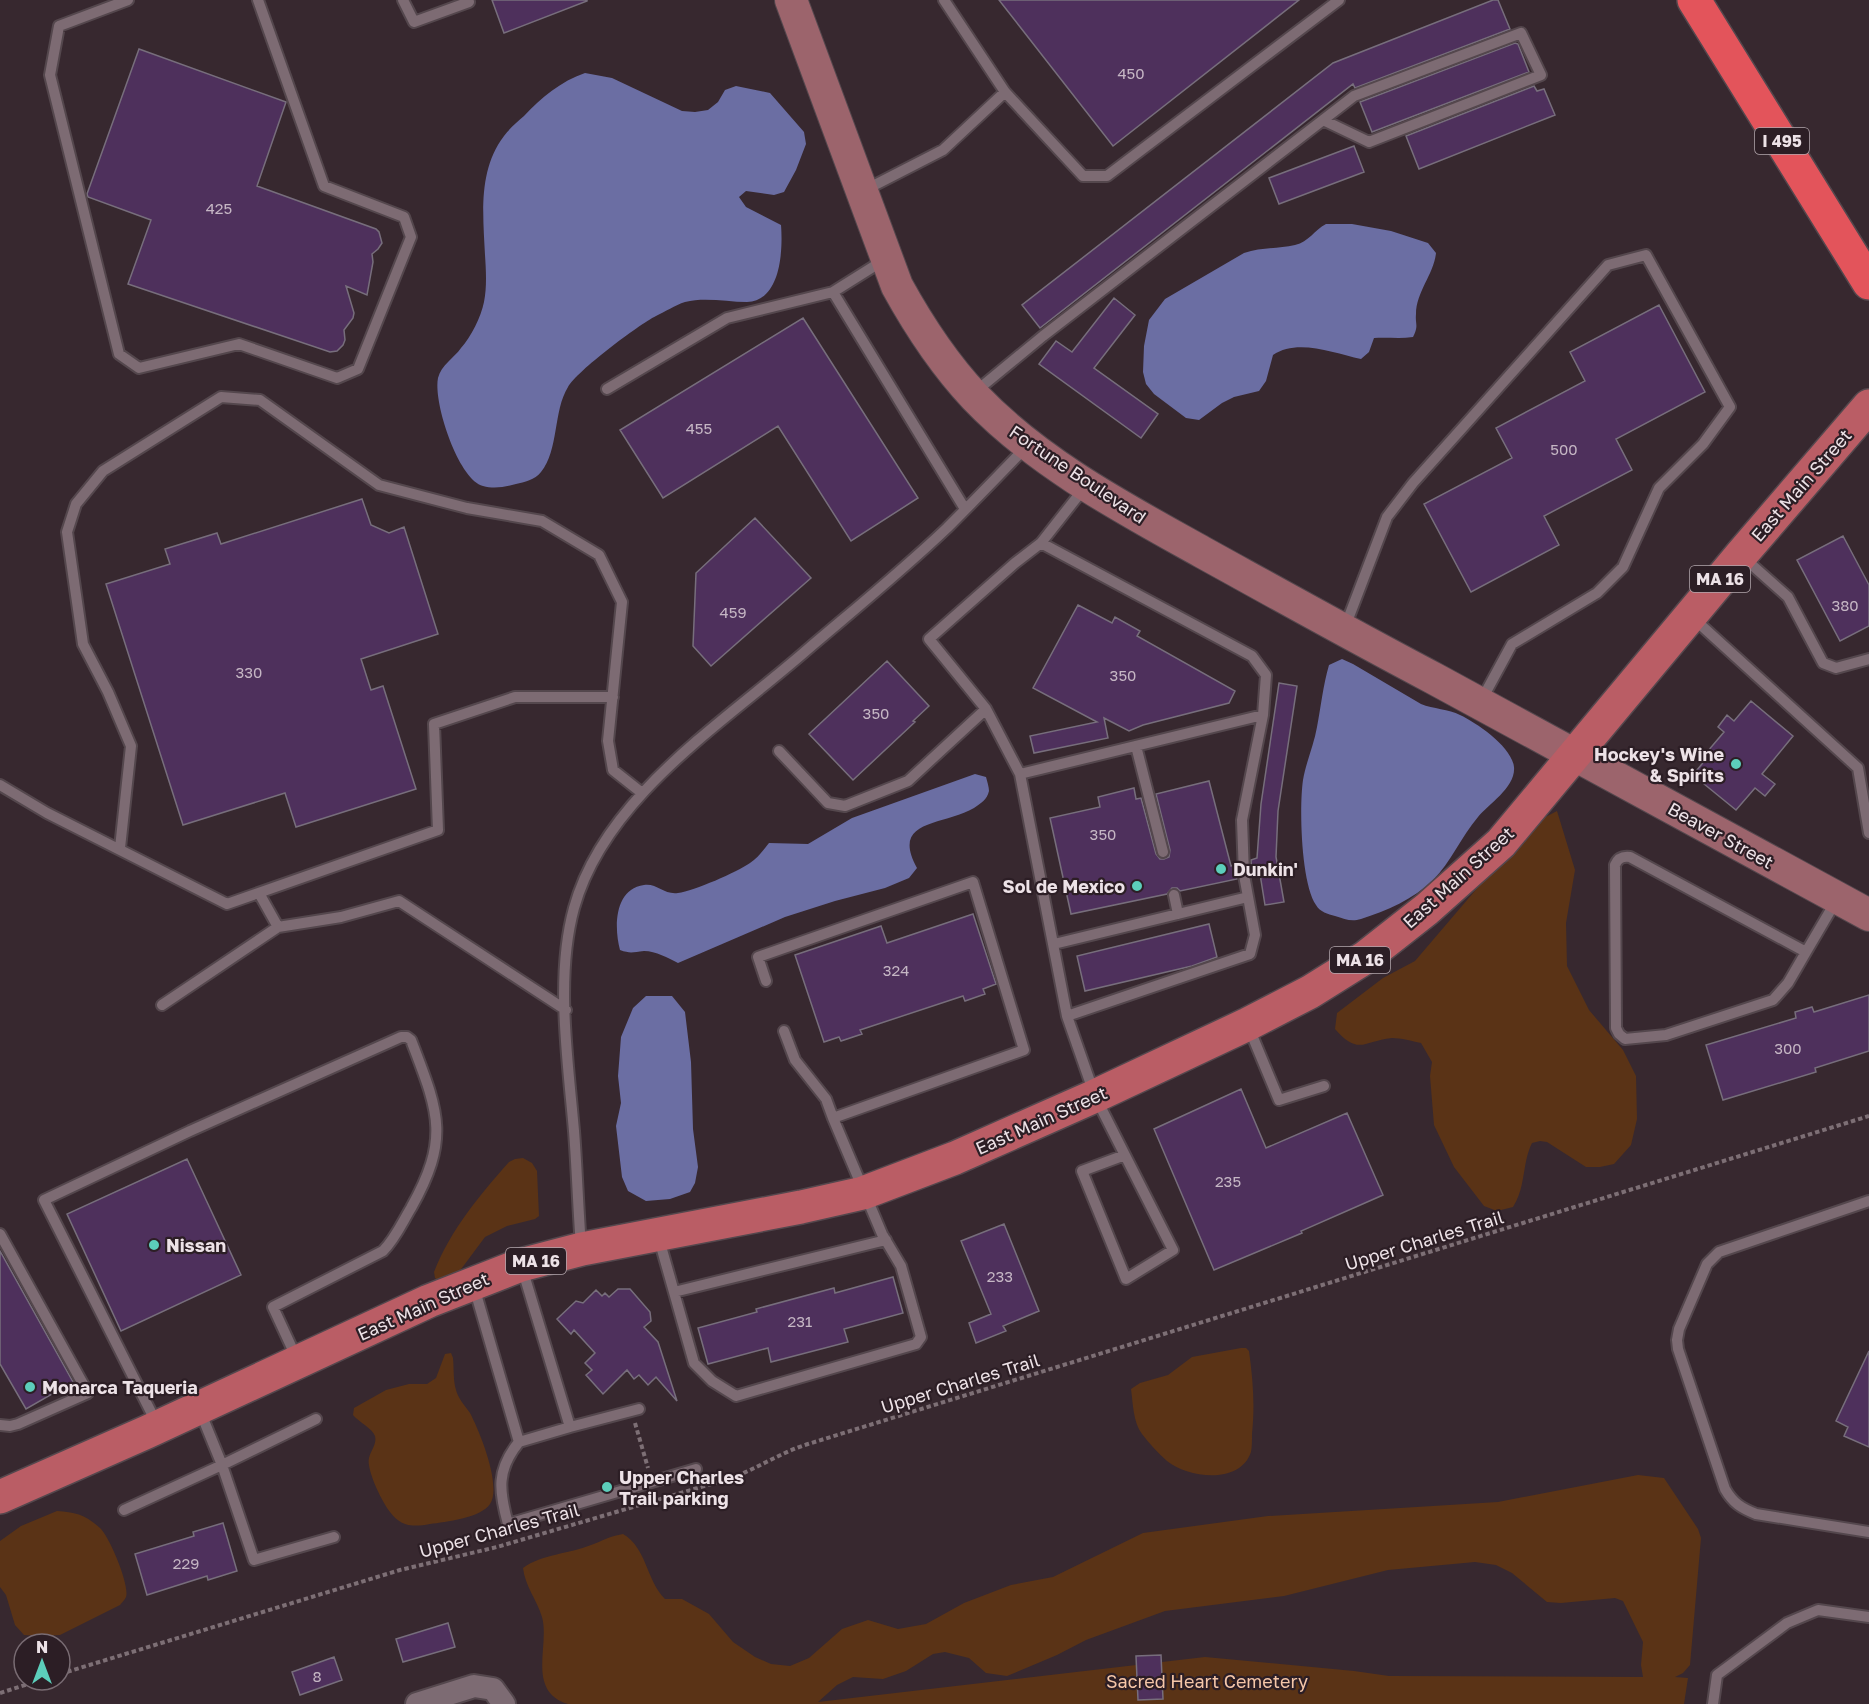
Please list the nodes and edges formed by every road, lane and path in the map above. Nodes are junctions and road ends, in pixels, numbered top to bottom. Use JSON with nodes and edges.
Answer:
{"nodes":[{"id":1,"x":128,"y":0,"type":"edge"},
{"id":2,"x":258,"y":0,"type":"edge"},
{"id":3,"x":403,"y":0,"type":"edge"},
{"id":4,"x":468,"y":0,"type":"edge"},
{"id":5,"x":791,"y":0,"type":"edge"},
{"id":6,"x":944,"y":0,"type":"edge"},
{"id":7,"x":1339,"y":0,"type":"edge"},
{"id":8,"x":1694,"y":0,"type":"edge"},
{"id":9,"x":1005,"y":92,"type":"junction"},
{"id":10,"x":1323,"y":120,"type":"junction"},
{"id":11,"x":862,"y":192,"type":"junction"},
{"id":12,"x":887,"y":258,"type":"junction"},
{"id":13,"x":1869,"y":283,"type":"edge"},
{"id":14,"x":833,"y":292,"type":"junction"},
{"id":15,"x":607,"y":389,"type":"dead end"},
{"id":16,"x":973,"y":394,"type":"junction"},
{"id":17,"x":1869,"y":406,"type":"edge"},
{"id":18,"x":1030,"y":444,"type":"junction"},
{"id":19,"x":1087,"y":485,"type":"junction"},
{"id":20,"x":965,"y":509,"type":"junction"},
{"id":21,"x":1041,"y":543,"type":"junction"},
{"id":22,"x":1741,"y":555,"type":"junction"},
{"id":23,"x":1690,"y":615,"type":"junction"},
{"id":24,"x":1343,"y":630,"type":"junction"},
{"id":25,"x":1869,"y":659,"type":"edge"},
{"id":26,"x":613,"y":697,"type":"junction"},
{"id":27,"x":1479,"y":704,"type":"junction"},
{"id":28,"x":986,"y":710,"type":"junction"},
{"id":29,"x":1263,"y":715,"type":"junction"},
{"id":30,"x":1136,"y":746,"type":"junction"},
{"id":31,"x":779,"y":751,"type":"dead end"},
{"id":32,"x":1574,"y":754,"type":"junction"},
{"id":33,"x":1020,"y":774,"type":"junction"},
{"id":34,"x":0,"y":785,"type":"edge"},
{"id":35,"x":642,"y":793,"type":"junction"},
{"id":36,"x":1869,"y":833,"type":"edge"},
{"id":37,"x":120,"y":848,"type":"junction"},
{"id":38,"x":1163,"y":852,"type":"dead end"},
{"id":39,"x":259,"y":893,"type":"junction"},
{"id":40,"x":1174,"y":895,"type":"dead end"},
{"id":41,"x":1248,"y":897,"type":"junction"},
{"id":42,"x":1838,"y":898,"type":"junction"},
{"id":43,"x":1178,"y":914,"type":"junction"},
{"id":44,"x":1869,"y":915,"type":"edge"},
{"id":45,"x":278,"y":927,"type":"junction"},
{"id":46,"x":1054,"y":945,"type":"junction"},
{"id":47,"x":1806,"y":952,"type":"junction"},
{"id":48,"x":766,"y":981,"type":"dead end"},
{"id":49,"x":162,"y":1005,"type":"dead end"},
{"id":50,"x":566,"y":1010,"type":"junction"},
{"id":51,"x":1067,"y":1016,"type":"junction"},
{"id":52,"x":1248,"y":1024,"type":"junction"},
{"id":53,"x":784,"y":1031,"type":"dead end"},
{"id":54,"x":1324,"y":1086,"type":"dead end"},
{"id":55,"x":1095,"y":1096,"type":"junction"},
{"id":56,"x":1869,"y":1116,"type":"edge"},
{"id":57,"x":832,"y":1118,"type":"junction"},
{"id":58,"x":1125,"y":1155,"type":"junction"},
{"id":59,"x":863,"y":1193,"type":"junction"},
{"id":60,"x":1869,"y":1201,"type":"edge"},
{"id":61,"x":0,"y":1234,"type":"edge"},
{"id":62,"x":658,"y":1234,"type":"junction"},
{"id":63,"x":886,"y":1240,"type":"junction"},
{"id":64,"x":582,"y":1249,"type":"junction"},
{"id":65,"x":521,"y":1265,"type":"junction"},
{"id":66,"x":473,"y":1284,"type":"junction"},
{"id":67,"x":674,"y":1292,"type":"junction"},
{"id":68,"x":298,"y":1363,"type":"junction"},
{"id":69,"x":199,"y":1408,"type":"junction"},
{"id":70,"x":635,"y":1410,"type":"joint"},
{"id":71,"x":316,"y":1419,"type":"dead end"},
{"id":72,"x":0,"y":1425,"type":"edge"},
{"id":73,"x":158,"y":1427,"type":"junction"},
{"id":74,"x":570,"y":1427,"type":"junction"},
{"id":75,"x":519,"y":1442,"type":"junction"},
{"id":76,"x":222,"y":1465,"type":"junction"},
{"id":77,"x":696,"y":1469,"type":"dead end"},
{"id":78,"x":652,"y":1482,"type":"junction"},
{"id":79,"x":0,"y":1497,"type":"edge"},
{"id":80,"x":658,"y":1500,"type":"junction"},
{"id":81,"x":124,"y":1510,"type":"dead end"},
{"id":82,"x":1869,"y":1532,"type":"edge"},
{"id":83,"x":334,"y":1537,"type":"dead end"},
{"id":84,"x":1869,"y":1617,"type":"edge"},
{"id":85,"x":72,"y":1670,"type":"edge"},
{"id":86,"x":499,"y":1696,"type":"edge"},
{"id":87,"x":417,"y":1704,"type":"edge"},
{"id":88,"x":1713,"y":1704,"type":"edge"}],
"edges":[{"from":1,"to":2,"type":"lane"},
{"from":3,"to":4,"type":"lane"},
{"from":5,"to":11,"type":"main road","name":"Fortune Boulevard"},
{"from":6,"to":9,"type":"lane"},
{"from":7,"to":9,"type":"lane"},
{"from":8,"to":13,"type":"highway","number":"I 495"},
{"from":9,"to":11,"type":"lane"},
{"from":10,"to":10,"type":"lane"},
{"from":10,"to":16,"type":"lane"},
{"from":11,"to":12,"type":"main road","name":"Fortune Boulevard"},
{"from":12,"to":14,"type":"lane"},
{"from":12,"to":16,"type":"main road","name":"Fortune Boulevard"},
{"from":14,"to":15,"type":"lane"},
{"from":14,"to":20,"type":"lane"},
{"from":16,"to":18,"type":"main road","name":"Fortune Boulevard"},
{"from":17,"to":22,"type":"main road","name":"East Main Street","number":"MA 16"},
{"from":18,"to":19,"type":"main road","name":"Fortune Boulevard"},
{"from":18,"to":20,"type":"lane"},
{"from":19,"to":21,"type":"lane"},
{"from":19,"to":24,"type":"main road","name":"Fortune Boulevard"},
{"from":20,"to":35,"type":"lane"},
{"from":21,"to":28,"type":"lane"},
{"from":21,"to":29,"type":"lane"},
{"from":22,"to":23,"type":"main road","name":"East Main Street","number":"MA 16"},
{"from":22,"to":25,"type":"lane"},
{"from":23,"to":32,"type":"main road","name":"East Main Street","number":"MA 16"},
{"from":23,"to":36,"type":"lane"},
{"from":24,"to":27,"type":"main road","name":"Fortune Boulevard"},
{"from":24,"to":27,"type":"lane"},
{"from":26,"to":35,"type":"lane"},
{"from":26,"to":37,"type":"lane"},
{"from":26,"to":39,"type":"lane"},
{"from":27,"to":32,"type":"main road","name":"Fortune Boulevard"},
{"from":28,"to":31,"type":"lane"},
{"from":28,"to":33,"type":"lane"},
{"from":29,"to":30,"type":"lane"},
{"from":29,"to":41,"type":"lane"},
{"from":30,"to":33,"type":"lane"},
{"from":30,"to":38,"type":"lane"},
{"from":32,"to":42,"type":"main road","name":"Beaver Street"},
{"from":32,"to":52,"type":"main road","name":"East Main Street","number":"MA 16"},
{"from":33,"to":46,"type":"lane"},
{"from":34,"to":37,"type":"lane"},
{"from":35,"to":50,"type":"lane"},
{"from":37,"to":39,"type":"lane"},
{"from":39,"to":45,"type":"lane"},
{"from":40,"to":43,"type":"lane"},
{"from":41,"to":43,"type":"lane"},
{"from":41,"to":51,"type":"lane"},
{"from":42,"to":44,"type":"main road","name":"Beaver Street"},
{"from":42,"to":47,"type":"lane"},
{"from":43,"to":46,"type":"lane"},
{"from":45,"to":49,"type":"lane"},
{"from":45,"to":50,"type":"lane"},
{"from":46,"to":51,"type":"lane"},
{"from":47,"to":47,"type":"lane"},
{"from":48,"to":57,"type":"lane"},
{"from":50,"to":64,"type":"lane"},
{"from":51,"to":55,"type":"lane"},
{"from":52,"to":54,"type":"lane"},
{"from":52,"to":55,"type":"main road","name":"East Main Street","number":"MA 16"},
{"from":53,"to":57,"type":"lane"},
{"from":55,"to":58,"type":"lane"},
{"from":55,"to":59,"type":"main road","name":"East Main Street","number":"MA 16"},
{"from":56,"to":80,"type":"path","name":"Upper Charles Trail"},
{"from":57,"to":59,"type":"lane"},
{"from":58,"to":58,"type":"lane"},
{"from":59,"to":62,"type":"main road","name":"East Main Street","number":"MA 16"},
{"from":59,"to":63,"type":"lane"},
{"from":60,"to":82,"type":"lane"},
{"from":61,"to":72,"type":"lane"},
{"from":62,"to":64,"type":"main road","name":"East Main Street","number":"MA 16"},
{"from":62,"to":67,"type":"lane"},
{"from":63,"to":67,"type":"lane"},
{"from":63,"to":67,"type":"lane"},
{"from":64,"to":65,"type":"main road","name":"East Main Street","number":"MA 16"},
{"from":65,"to":66,"type":"main road","name":"East Main Street","number":"MA 16"},
{"from":65,"to":74,"type":"lane"},
{"from":66,"to":68,"type":"main road","name":"East Main Street","number":"MA 16"},
{"from":66,"to":75,"type":"lane"},
{"from":68,"to":69,"type":"main road","name":"East Main Street","number":"MA 16"},
{"from":68,"to":73,"type":"lane"},
{"from":69,"to":73,"type":"main road","name":"East Main Street","number":"MA 16"},
{"from":69,"to":76,"type":"lane"},
{"from":70,"to":74,"type":"lane"},
{"from":70,"to":78,"type":"path"},
{"from":71,"to":76,"type":"lane"},
{"from":73,"to":79,"type":"main road","name":"East Main Street","number":"MA 16"},
{"from":74,"to":75,"type":"lane"},
{"from":75,"to":78,"type":"lane"},
{"from":76,"to":81,"type":"lane"},
{"from":76,"to":83,"type":"lane"},
{"from":77,"to":78,"type":"lane"},
{"from":78,"to":80,"type":"path"},
{"from":80,"to":85,"type":"path","name":"Upper Charles Trail"},
{"from":84,"to":88,"type":"lane"},
{"from":86,"to":87,"type":"street"}]}
